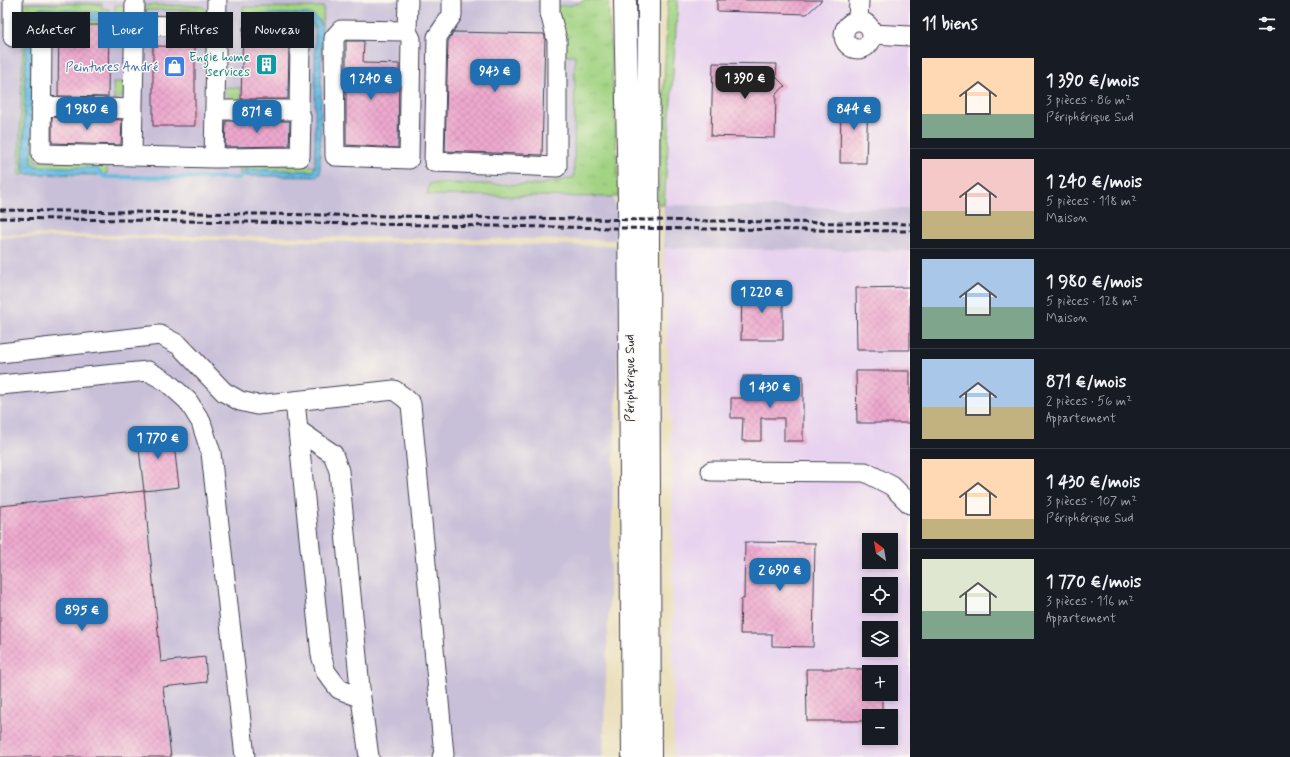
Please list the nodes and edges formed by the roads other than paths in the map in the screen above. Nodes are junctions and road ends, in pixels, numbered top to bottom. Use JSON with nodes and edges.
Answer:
{"nodes":[{"id":1,"x":13,"y":0,"type":"edge"},
{"id":2,"x":135,"y":0,"type":"edge"},
{"id":3,"x":217,"y":0,"type":"edge"},
{"id":4,"x":408,"y":0,"type":"edge"},
{"id":5,"x":452,"y":0,"type":"edge"},
{"id":6,"x":550,"y":0,"type":"edge"},
{"id":7,"x":625,"y":0,"type":"edge"},
{"id":8,"x":649,"y":0,"type":"edge"},
{"id":9,"x":859,"y":0,"type":"edge"},
{"id":10,"x":13,"y":12,"type":"edge"},
{"id":11,"x":135,"y":12,"type":"edge"},
{"id":12,"x":217,"y":12,"type":"edge"},
{"id":13,"x":858,"y":21,"type":"junction"},
{"id":14,"x":407,"y":31,"type":"junction"},
{"id":15,"x":873,"y":34,"type":"junction"},
{"id":16,"x":910,"y":36,"type":"edge"},
{"id":17,"x":42,"y":48,"type":"edge"},
{"id":18,"x":134,"y":48,"type":"edge"},
{"id":19,"x":216,"y":48,"type":"edge"},
{"id":20,"x":300,"y":48,"type":"edge"},
{"id":21,"x":41,"y":106,"type":"junction"},
{"id":22,"x":133,"y":109,"type":"junction"},
{"id":23,"x":215,"y":110,"type":"junction"},
{"id":24,"x":299,"y":110,"type":"junction"},
{"id":25,"x":132,"y":156,"type":"junction"},
{"id":26,"x":214,"y":158,"type":"junction"},
{"id":27,"x":0,"y":353,"type":"edge"},
{"id":28,"x":0,"y":384,"type":"edge"},
{"id":29,"x":295,"y":401,"type":"junction"},
{"id":30,"x":298,"y":430,"type":"junction"},
{"id":31,"x":711,"y":471,"type":"dead end"},
{"id":32,"x":910,"y":504,"type":"edge"},
{"id":33,"x":361,"y":698,"type":"junction"},
{"id":34,"x":246,"y":757,"type":"edge"},
{"id":35,"x":369,"y":757,"type":"edge"},
{"id":36,"x":442,"y":757,"type":"edge"},
{"id":37,"x":633,"y":757,"type":"edge"},
{"id":38,"x":650,"y":757,"type":"edge"}],
"edges":[{"from":1,"to":10,"type":"street"},
{"from":2,"to":11,"type":"street"},
{"from":3,"to":12,"type":"street"},
{"from":4,"to":14,"type":"street"},
{"from":5,"to":6,"type":"street"},
{"from":7,"to":37,"type":"highway","name":"Périphérique Sud"},
{"from":8,"to":38,"type":"highway","name":"Périphérique Sud"},
{"from":9,"to":13,"type":"street"},
{"from":13,"to":15,"type":"street"},
{"from":13,"to":15,"type":"street"},
{"from":14,"to":14,"type":"street"},
{"from":15,"to":16,"type":"street"},
{"from":17,"to":21,"type":"street"},
{"from":18,"to":22,"type":"street"},
{"from":19,"to":23,"type":"street"},
{"from":20,"to":24,"type":"street"},
{"from":21,"to":22,"type":"street"},
{"from":21,"to":25,"type":"street"},
{"from":22,"to":25,"type":"street"},
{"from":23,"to":24,"type":"street"},
{"from":23,"to":26,"type":"street"},
{"from":24,"to":26,"type":"street"},
{"from":25,"to":26,"type":"street"},
{"from":27,"to":29,"type":"street"},
{"from":28,"to":34,"type":"street"},
{"from":29,"to":30,"type":"street"},
{"from":29,"to":36,"type":"street"},
{"from":30,"to":33,"type":"street"},
{"from":30,"to":33,"type":"street"},
{"from":31,"to":32,"type":"street"},
{"from":33,"to":35,"type":"street"}]}
